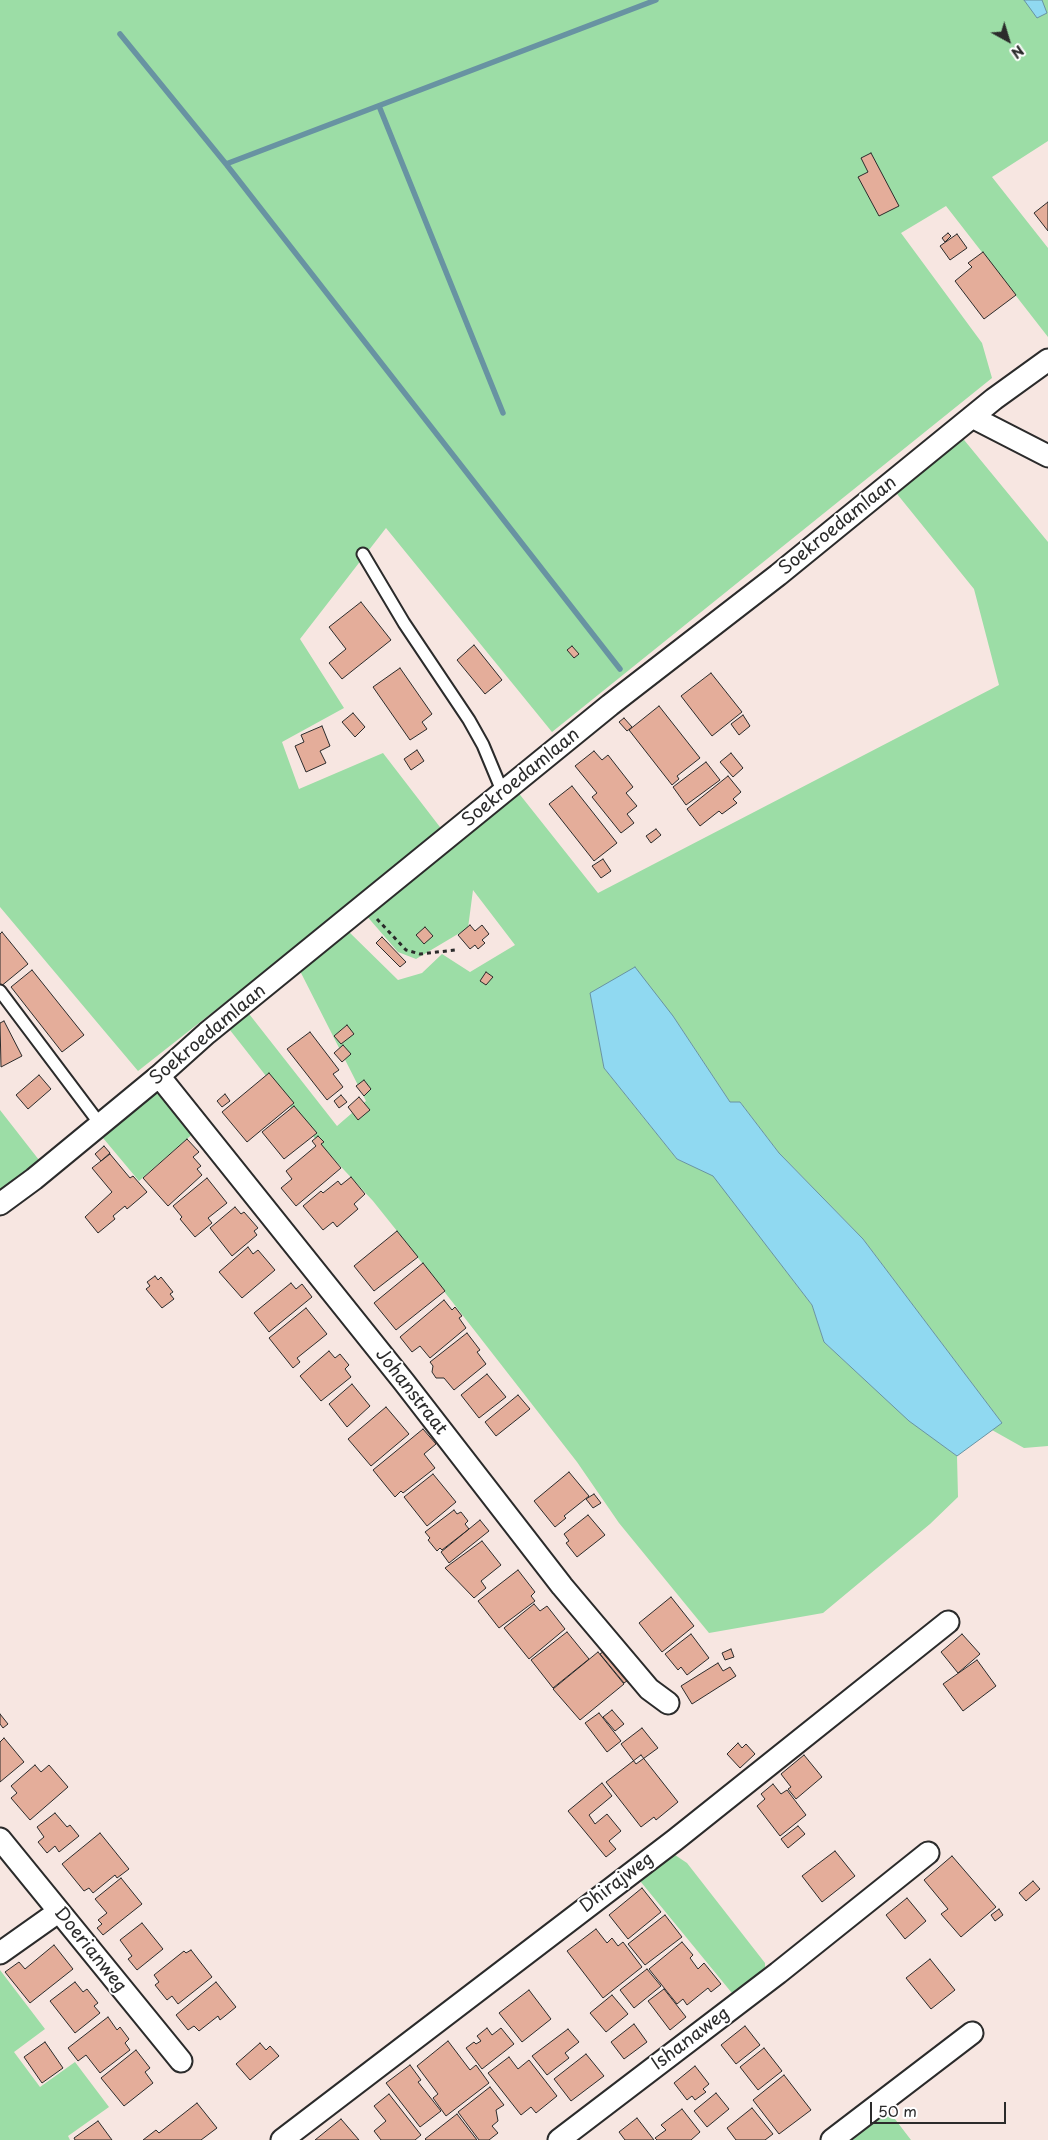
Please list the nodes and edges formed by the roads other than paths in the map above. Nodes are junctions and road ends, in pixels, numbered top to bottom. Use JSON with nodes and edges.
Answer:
{"nodes":[{"id":1,"x":1048,"y":360,"type":"edge"},
{"id":2,"x":972,"y":416,"type":"junction"},
{"id":3,"x":1048,"y":456,"type":"edge"},
{"id":4,"x":363,"y":554,"type":"dead end"},
{"id":5,"x":503,"y":793,"type":"junction"},
{"id":6,"x":0,"y":991,"type":"edge"},
{"id":7,"x":159,"y":1076,"type":"junction"},
{"id":8,"x":100,"y":1124,"type":"junction"},
{"id":9,"x":0,"y":1204,"type":"edge"},
{"id":10,"x":948,"y":1622,"type":"dead end"},
{"id":11,"x":668,"y":1703,"type":"dead end"},
{"id":12,"x":0,"y":1838,"type":"edge"},
{"id":13,"x":928,"y":1853,"type":"dead end"},
{"id":14,"x":58,"y":1912,"type":"junction"},
{"id":15,"x":0,"y":1953,"type":"edge"},
{"id":16,"x":972,"y":2034,"type":"dead end"},
{"id":17,"x":181,"y":2061,"type":"dead end"},
{"id":18,"x":282,"y":2140,"type":"edge"},
{"id":19,"x":559,"y":2140,"type":"edge"},
{"id":20,"x":832,"y":2140,"type":"edge"}],
"edges":[{"from":1,"to":2,"type":"street","name":"Soekroedamlaan"},
{"from":2,"to":3,"type":"street"},
{"from":2,"to":5,"type":"street","name":"Soekroedamlaan"},
{"from":4,"to":5,"type":"lane"},
{"from":5,"to":7,"type":"street","name":"Soekroedamlaan"},
{"from":6,"to":8,"type":"lane"},
{"from":7,"to":8,"type":"street","name":"Soekroedamlaan"},
{"from":7,"to":11,"type":"street","name":"Johanstraat"},
{"from":8,"to":9,"type":"street","name":"Soekroedamlaan"},
{"from":10,"to":18,"type":"street","name":"Dhirajweg"},
{"from":12,"to":14,"type":"street","name":"Doerianweg"},
{"from":13,"to":19,"type":"street","name":"Ishanaweg"},
{"from":14,"to":15,"type":"street"},
{"from":14,"to":17,"type":"street","name":"Doerianweg"},
{"from":16,"to":20,"type":"street"}]}
